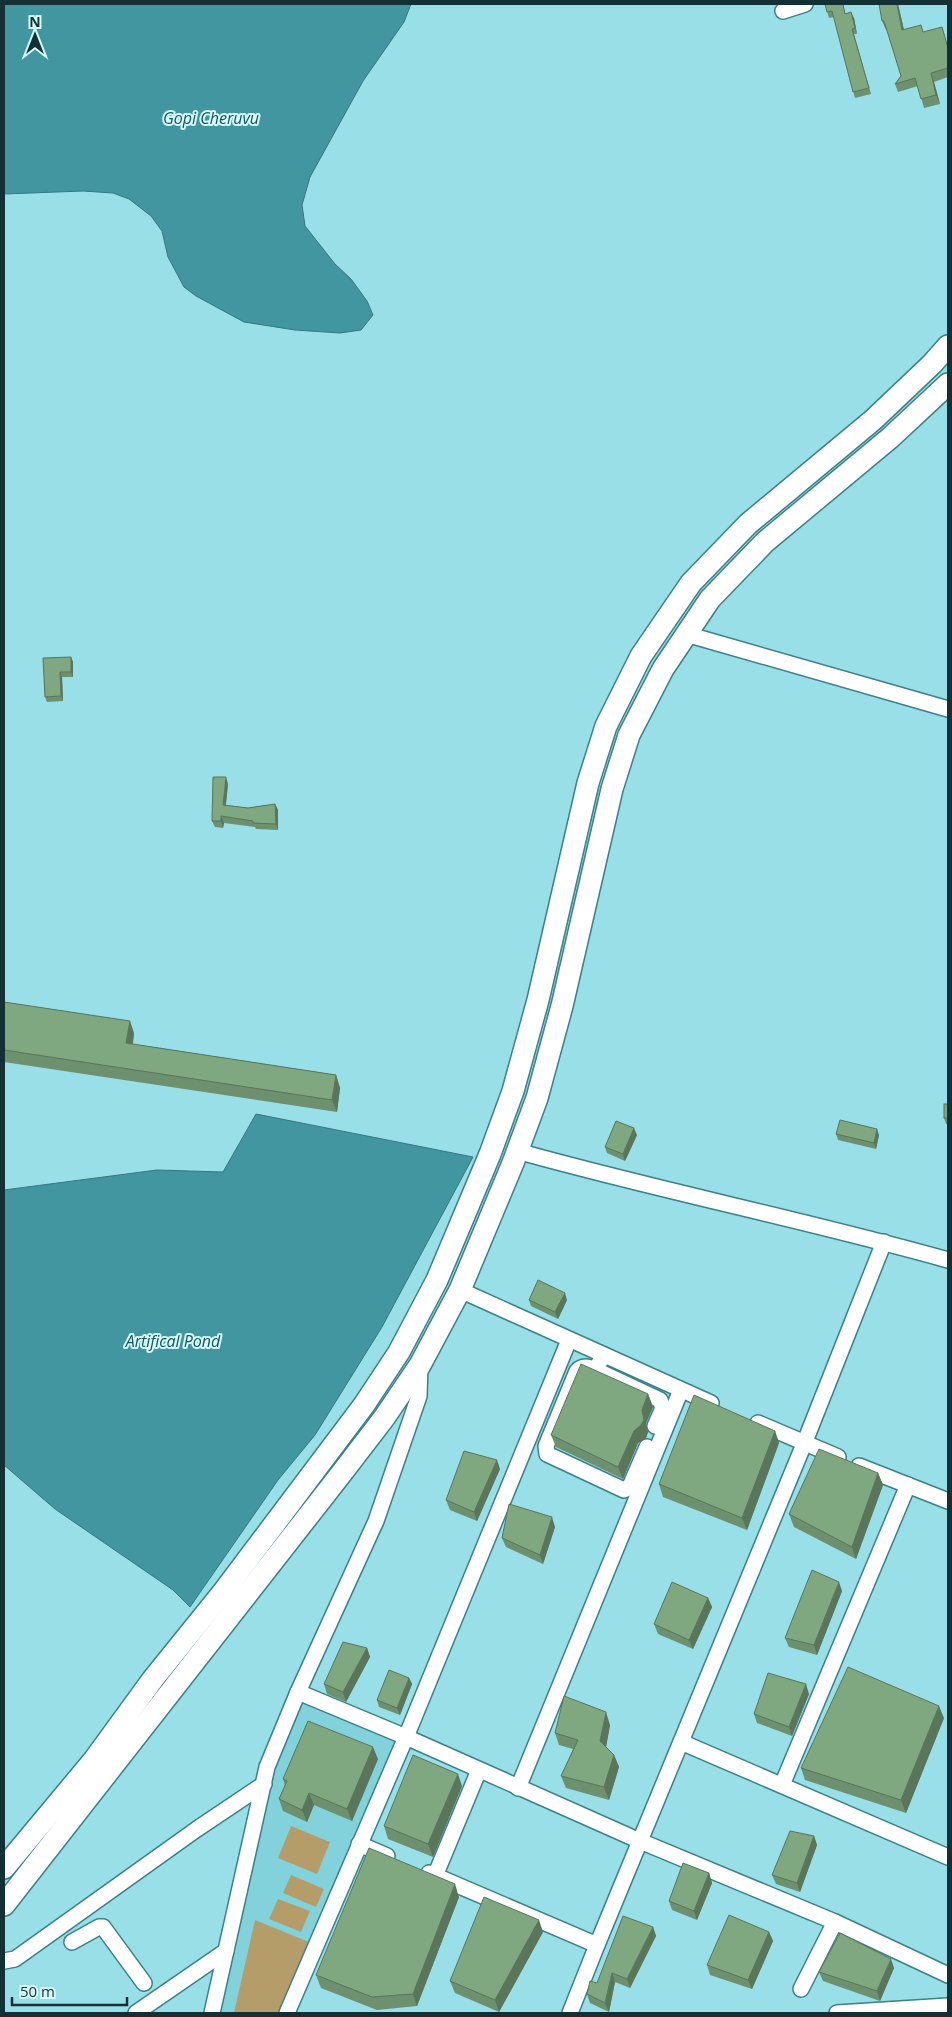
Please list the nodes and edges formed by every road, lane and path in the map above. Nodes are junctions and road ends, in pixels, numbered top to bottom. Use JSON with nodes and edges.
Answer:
{"nodes":[{"id":1,"x":805,"y":4,"type":"edge"},
{"id":2,"x":782,"y":11,"type":"dead end"},
{"id":3,"x":948,"y":346,"type":"edge"},
{"id":4,"x":948,"y":384,"type":"edge"},
{"id":5,"x":686,"y":634,"type":"junction"},
{"id":6,"x":631,"y":676,"type":"junction"},
{"id":7,"x":655,"y":684,"type":"junction"},
{"id":8,"x":948,"y":709,"type":"edge"},
{"id":9,"x":518,"y":1151,"type":"junction"},
{"id":10,"x":884,"y":1242,"type":"junction"},
{"id":11,"x":948,"y":1260,"type":"edge"},
{"id":12,"x":460,"y":1290,"type":"junction"},
{"id":13,"x":569,"y":1340,"type":"junction"},
{"id":14,"x":399,"y":1352,"type":"junction"},
{"id":15,"x":603,"y":1355,"type":"junction"},
{"id":16,"x":420,"y":1365,"type":"junction"},
{"id":17,"x":596,"y":1370,"type":"junction"},
{"id":18,"x":649,"y":1376,"type":"junction"},
{"id":19,"x":682,"y":1390,"type":"junction"},
{"id":20,"x":643,"y":1392,"type":"junction"},
{"id":21,"x":725,"y":1409,"type":"edge"},
{"id":22,"x":743,"y":1417,"type":"edge"},
{"id":23,"x":804,"y":1444,"type":"junction"},
{"id":24,"x":908,"y":1485,"type":"junction"},
{"id":25,"x":948,"y":1501,"type":"edge"},
{"id":26,"x":298,"y":1692,"type":"junction"},
{"id":27,"x":406,"y":1736,"type":"junction"},
{"id":28,"x":681,"y":1742,"type":"junction"},
{"id":29,"x":479,"y":1770,"type":"junction"},
{"id":30,"x":264,"y":1784,"type":"junction"},
{"id":31,"x":782,"y":1785,"type":"junction"},
{"id":32,"x":518,"y":1788,"type":"junction"},
{"id":33,"x":640,"y":1841,"type":"junction"},
{"id":34,"x":358,"y":1844,"type":"junction"},
{"id":35,"x":948,"y":1857,"type":"edge"},
{"id":36,"x":401,"y":1862,"type":"edge"},
{"id":37,"x":4,"y":1868,"type":"edge"},
{"id":38,"x":418,"y":1869,"type":"edge"},
{"id":39,"x":435,"y":1876,"type":"junction"},
{"id":40,"x":4,"y":1905,"type":"edge"},
{"id":41,"x":88,"y":1907,"type":"junction"},
{"id":42,"x":69,"y":1921,"type":"junction"},
{"id":43,"x":835,"y":1922,"type":"junction"},
{"id":44,"x":103,"y":1927,"type":"junction"},
{"id":45,"x":597,"y":1945,"type":"junction"},
{"id":46,"x":226,"y":1951,"type":"junction"},
{"id":47,"x":4,"y":1961,"type":"edge"},
{"id":48,"x":948,"y":1975,"type":"edge"},
{"id":49,"x":144,"y":1983,"type":"dead end"},
{"id":50,"x":800,"y":1989,"type":"dead end"},
{"id":51,"x":948,"y":2006,"type":"edge"},
{"id":52,"x":881,"y":2012,"type":"edge"},
{"id":53,"x":136,"y":2013,"type":"edge"},
{"id":54,"x":212,"y":2013,"type":"edge"},
{"id":55,"x":287,"y":2013,"type":"edge"},
{"id":56,"x":570,"y":2013,"type":"edge"},
{"id":57,"x":837,"y":2013,"type":"edge"}],
"edges":[{"from":1,"to":2,"type":"street"},
{"from":3,"to":6,"type":"street"},
{"from":4,"to":5,"type":"street"},
{"from":5,"to":7,"type":"street"},
{"from":5,"to":8,"type":"street"},
{"from":6,"to":7,"type":"street"},
{"from":6,"to":14,"type":"street"},
{"from":7,"to":9,"type":"street"},
{"from":9,"to":10,"type":"street"},
{"from":9,"to":12,"type":"street"},
{"from":10,"to":11,"type":"street"},
{"from":10,"to":23,"type":"street"},
{"from":12,"to":13,"type":"street"},
{"from":12,"to":16,"type":"street"},
{"from":13,"to":15,"type":"street"},
{"from":13,"to":27,"type":"street"},
{"from":14,"to":16,"type":"street"},
{"from":14,"to":37,"type":"street"},
{"from":15,"to":17,"type":"street"},
{"from":15,"to":18,"type":"street"},
{"from":16,"to":26,"type":"street"},
{"from":16,"to":40,"type":"street"},
{"from":17,"to":20,"type":"street"},
{"from":17,"to":20,"type":"street"},
{"from":18,"to":19,"type":"street"},
{"from":18,"to":20,"type":"street"},
{"from":19,"to":21,"type":"street"},
{"from":19,"to":32,"type":"street"},
{"from":22,"to":23,"type":"street"},
{"from":23,"to":24,"type":"street"},
{"from":23,"to":28,"type":"street"},
{"from":24,"to":25,"type":"street"},
{"from":24,"to":31,"type":"street"},
{"from":26,"to":27,"type":"street"},
{"from":26,"to":30,"type":"street"},
{"from":27,"to":29,"type":"street"},
{"from":27,"to":34,"type":"street"},
{"from":28,"to":31,"type":"street"},
{"from":28,"to":33,"type":"street"},
{"from":29,"to":32,"type":"street"},
{"from":29,"to":39,"type":"street"},
{"from":30,"to":41,"type":"street"},
{"from":30,"to":46,"type":"street"},
{"from":31,"to":35,"type":"street"},
{"from":32,"to":33,"type":"street"},
{"from":33,"to":43,"type":"street"},
{"from":33,"to":45,"type":"street"},
{"from":34,"to":36,"type":"street"},
{"from":34,"to":55,"type":"street"},
{"from":38,"to":39,"type":"street"},
{"from":39,"to":45,"type":"street"},
{"from":41,"to":42,"type":"street"},
{"from":41,"to":44,"type":"street"},
{"from":42,"to":44,"type":"street"},
{"from":42,"to":47,"type":"street"},
{"from":43,"to":48,"type":"street"},
{"from":43,"to":50,"type":"street"},
{"from":44,"to":49,"type":"street"},
{"from":45,"to":56,"type":"street"},
{"from":46,"to":53,"type":"street"},
{"from":46,"to":54,"type":"street"},
{"from":51,"to":52,"type":"street"},
{"from":52,"to":57,"type":"street"}]}
